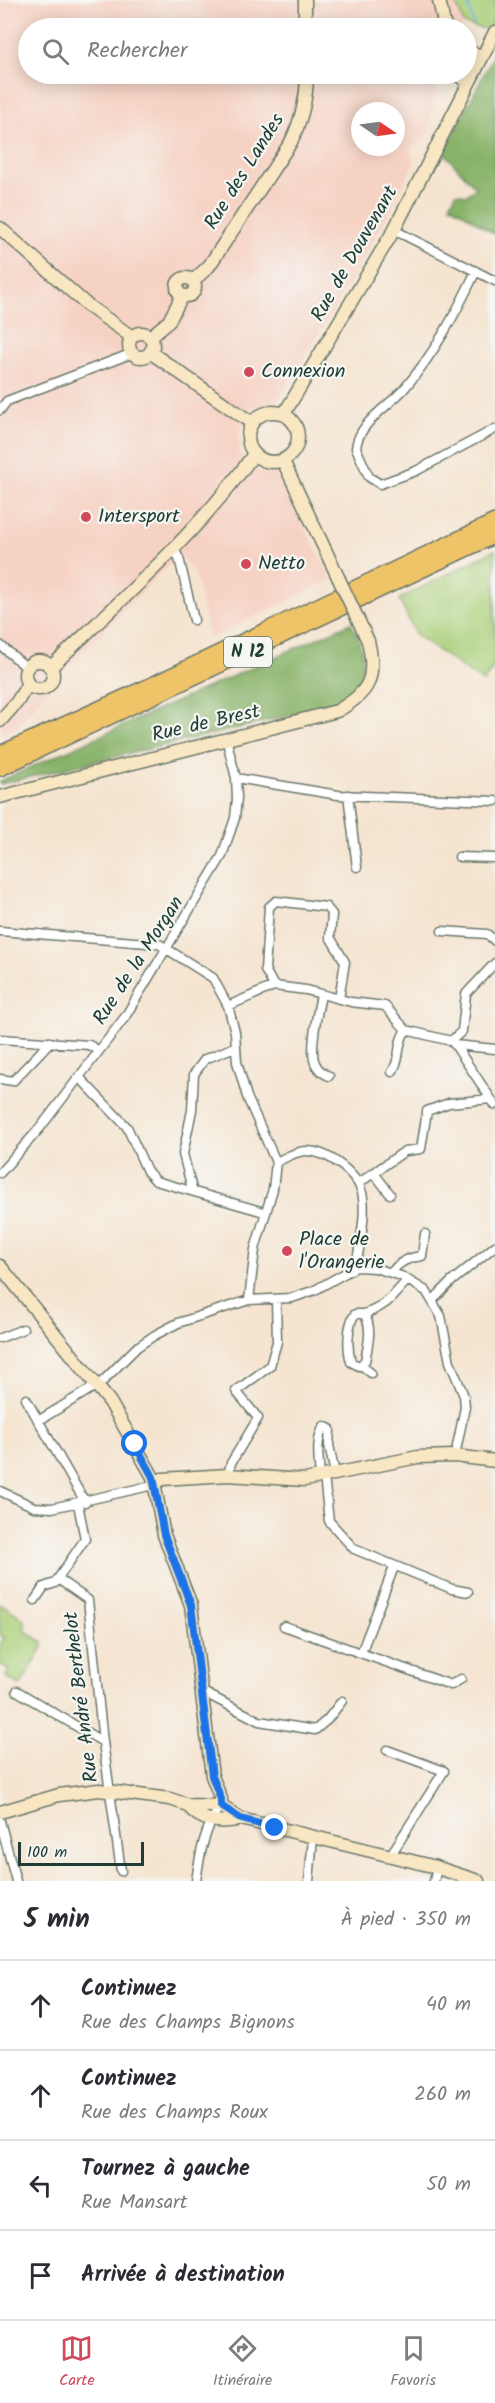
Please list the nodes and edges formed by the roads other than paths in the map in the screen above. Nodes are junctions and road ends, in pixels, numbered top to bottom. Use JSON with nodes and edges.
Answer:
{"nodes":[{"id":1,"x":304,"y":0,"type":"edge"},
{"id":2,"x":440,"y":0,"type":"edge"},
{"id":3,"x":305,"y":18,"type":"edge"},
{"id":4,"x":443,"y":18,"type":"edge"},
{"id":5,"x":490,"y":42,"type":"edge"},
{"id":6,"x":477,"y":66,"type":"edge"},
{"id":7,"x":307,"y":84,"type":"edge"},
{"id":8,"x":467,"y":84,"type":"edge"},
{"id":9,"x":0,"y":228,"type":"edge"},
{"id":10,"x":394,"y":230,"type":"junction"},
{"id":11,"x":476,"y":271,"type":"junction"},
{"id":12,"x":495,"y":281,"type":"edge"},
{"id":13,"x":132,"y":337,"type":"junction"},
{"id":14,"x":150,"y":337,"type":"junction"},
{"id":15,"x":150,"y":352,"type":"junction"},
{"id":16,"x":133,"y":353,"type":"junction"},
{"id":17,"x":0,"y":410,"type":"edge"},
{"id":18,"x":284,"y":414,"type":"junction"},
{"id":19,"x":252,"y":423,"type":"junction"},
{"id":20,"x":495,"y":429,"type":"edge"},
{"id":21,"x":254,"y":454,"type":"junction"},
{"id":22,"x":283,"y":460,"type":"junction"},
{"id":23,"x":495,"y":522,"type":"edge"},
{"id":24,"x":495,"y":535,"type":"edge"},
{"id":25,"x":173,"y":548,"type":"junction"},
{"id":26,"x":194,"y":620,"type":"dead end"},
{"id":27,"x":0,"y":645,"type":"edge"},
{"id":28,"x":51,"y":667,"type":"junction"},
{"id":29,"x":26,"y":668,"type":"junction"},
{"id":30,"x":28,"y":684,"type":"junction"},
{"id":31,"x":0,"y":721,"type":"edge"},
{"id":32,"x":70,"y":723,"type":"junction"},
{"id":33,"x":226,"y":738,"type":"junction"},
{"id":34,"x":0,"y":745,"type":"edge"},
{"id":35,"x":0,"y":754,"type":"edge"},
{"id":36,"x":0,"y":768,"type":"edge"},
{"id":37,"x":236,"y":777,"type":"junction"},
{"id":38,"x":348,"y":795,"type":"junction"},
{"id":39,"x":0,"y":797,"type":"edge"},
{"id":40,"x":495,"y":801,"type":"edge"},
{"id":41,"x":459,"y":856,"type":"dead end"},
{"id":42,"x":495,"y":858,"type":"edge"},
{"id":43,"x":357,"y":867,"type":"dead end"},
{"id":44,"x":0,"y":931,"type":"edge"},
{"id":45,"x":442,"y":931,"type":"dead end"},
{"id":46,"x":495,"y":940,"type":"edge"},
{"id":47,"x":168,"y":949,"type":"junction"},
{"id":48,"x":495,"y":963,"type":"edge"},
{"id":49,"x":274,"y":986,"type":"junction"},
{"id":50,"x":321,"y":995,"type":"junction"},
{"id":51,"x":339,"y":999,"type":"junction"},
{"id":52,"x":228,"y":1006,"type":"junction"},
{"id":53,"x":406,"y":1030,"type":"junction"},
{"id":54,"x":0,"y":1039,"type":"edge"},
{"id":55,"x":50,"y":1042,"type":"junction"},
{"id":56,"x":453,"y":1043,"type":"junction"},
{"id":57,"x":235,"y":1047,"type":"junction"},
{"id":58,"x":495,"y":1049,"type":"edge"},
{"id":59,"x":99,"y":1051,"type":"junction"},
{"id":60,"x":392,"y":1072,"type":"dead end"},
{"id":61,"x":329,"y":1076,"type":"dead end"},
{"id":62,"x":79,"y":1077,"type":"junction"},
{"id":63,"x":0,"y":1079,"type":"edge"},
{"id":64,"x":493,"y":1102,"type":"edge"},
{"id":65,"x":276,"y":1162,"type":"junction"},
{"id":66,"x":0,"y":1173,"type":"edge"},
{"id":67,"x":374,"y":1173,"type":"junction"},
{"id":68,"x":359,"y":1183,"type":"junction"},
{"id":69,"x":192,"y":1189,"type":"junction"},
{"id":70,"x":390,"y":1194,"type":"dead end"},
{"id":71,"x":264,"y":1212,"type":"junction"},
{"id":72,"x":425,"y":1234,"type":"dead end"},
{"id":73,"x":495,"y":1246,"type":"edge"},
{"id":74,"x":356,"y":1267,"type":"junction"},
{"id":75,"x":392,"y":1273,"type":"junction"},
{"id":76,"x":2,"y":1274,"type":"edge"},
{"id":77,"x":408,"y":1280,"type":"junction"},
{"id":78,"x":249,"y":1300,"type":"junction"},
{"id":79,"x":276,"y":1300,"type":"junction"},
{"id":80,"x":432,"y":1301,"type":"junction"},
{"id":81,"x":364,"y":1314,"type":"junction"},
{"id":82,"x":23,"y":1329,"type":"dead end"},
{"id":83,"x":0,"y":1338,"type":"edge"},
{"id":84,"x":361,"y":1365,"type":"junction"},
{"id":85,"x":370,"y":1373,"type":"dead end"},
{"id":86,"x":96,"y":1384,"type":"junction"},
{"id":87,"x":26,"y":1399,"type":"dead end"},
{"id":88,"x":38,"y":1421,"type":"junction"},
{"id":89,"x":455,"y":1456,"type":"junction"},
{"id":90,"x":495,"y":1461,"type":"edge"},
{"id":91,"x":228,"y":1475,"type":"junction"},
{"id":92,"x":326,"y":1476,"type":"junction"},
{"id":93,"x":154,"y":1485,"type":"junction"},
{"id":94,"x":0,"y":1491,"type":"edge"},
{"id":95,"x":82,"y":1503,"type":"junction"},
{"id":96,"x":394,"y":1567,"type":"junction"},
{"id":97,"x":57,"y":1579,"type":"junction"},
{"id":98,"x":468,"y":1592,"type":"dead end"},
{"id":99,"x":34,"y":1600,"type":"dead end"},
{"id":100,"x":284,"y":1626,"type":"dead end"},
{"id":101,"x":361,"y":1653,"type":"junction"},
{"id":102,"x":461,"y":1679,"type":"dead end"},
{"id":103,"x":201,"y":1690,"type":"junction"},
{"id":104,"x":17,"y":1691,"type":"dead end"},
{"id":105,"x":342,"y":1701,"type":"dead end"},
{"id":106,"x":103,"y":1742,"type":"junction"},
{"id":107,"x":387,"y":1750,"type":"dead end"},
{"id":108,"x":212,"y":1776,"type":"junction"},
{"id":109,"x":109,"y":1791,"type":"junction"},
{"id":110,"x":208,"y":1804,"type":"junction"},
{"id":111,"x":188,"y":1805,"type":"junction"},
{"id":112,"x":221,"y":1806,"type":"junction"},
{"id":113,"x":0,"y":1812,"type":"edge"},
{"id":114,"x":241,"y":1819,"type":"junction"},
{"id":115,"x":210,"y":1820,"type":"junction"},
{"id":116,"x":0,"y":1821,"type":"edge"},
{"id":117,"x":313,"y":1838,"type":"junction"},
{"id":118,"x":390,"y":1856,"type":"junction"},
{"id":119,"x":437,"y":1868,"type":"junction"},
{"id":120,"x":121,"y":1870,"type":"dead end"},
{"id":121,"x":16,"y":1881,"type":"edge"},
{"id":122,"x":196,"y":1881,"type":"edge"},
{"id":123,"x":309,"y":1881,"type":"edge"},
{"id":124,"x":434,"y":1881,"type":"edge"},
{"id":125,"x":478,"y":1881,"type":"edge"}],
"edges":[{"from":1,"to":3,"type":"street"},
{"from":2,"to":4,"type":"street"},
{"from":5,"to":6,"type":"street","name":"Rue de Douvenant"},
{"from":7,"to":14,"type":"street","name":"Rue des Landes"},
{"from":8,"to":10,"type":"street","name":"Rue de Douvenant"},
{"from":9,"to":13,"type":"street"},
{"from":10,"to":11,"type":"street"},
{"from":10,"to":18,"type":"street","name":"Rue de Douvenant"},
{"from":11,"to":12,"type":"street"},
{"from":11,"to":20,"type":"street"},
{"from":13,"to":14,"type":"street"},
{"from":13,"to":16,"type":"street"},
{"from":14,"to":15,"type":"street"},
{"from":15,"to":16,"type":"street"},
{"from":15,"to":19,"type":"street"},
{"from":16,"to":17,"type":"street"},
{"from":18,"to":19,"type":"street"},
{"from":18,"to":22,"type":"street"},
{"from":19,"to":21,"type":"street"},
{"from":21,"to":22,"type":"street"},
{"from":21,"to":25,"type":"street"},
{"from":22,"to":33,"type":"street","name":"Rue de Brest","bridge":true},
{"from":23,"to":32,"type":"highway","number":"N 12"},
{"from":24,"to":36,"type":"highway","number":"N 12"},
{"from":25,"to":26,"type":"street"},
{"from":25,"to":28,"type":"street"},
{"from":27,"to":29,"type":"street"},
{"from":28,"to":29,"type":"street"},
{"from":28,"to":30,"type":"street"},
{"from":29,"to":30,"type":"street"},
{"from":30,"to":31,"type":"street"},
{"from":32,"to":34,"type":"highway"},
{"from":32,"to":35,"type":"highway","number":"N 12"},
{"from":33,"to":37,"type":"street","name":"Rue de la Morgan"},
{"from":33,"to":39,"type":"street","name":"Rue de Brest"},
{"from":37,"to":38,"type":"street"},
{"from":37,"to":47,"type":"street","name":"Rue de la Morgan"},
{"from":38,"to":40,"type":"street"},
{"from":38,"to":43,"type":"street"},
{"from":41,"to":42,"type":"street"},
{"from":44,"to":47,"type":"street"},
{"from":45,"to":46,"type":"street"},
{"from":47,"to":52,"type":"street"},
{"from":47,"to":59,"type":"street","name":"Rue de la Morgan"},
{"from":48,"to":56,"type":"street"},
{"from":49,"to":50,"type":"street"},
{"from":49,"to":51,"type":"street"},
{"from":49,"to":52,"type":"street"},
{"from":50,"to":51,"type":"street"},
{"from":50,"to":61,"type":"street"},
{"from":51,"to":53,"type":"street"},
{"from":52,"to":57,"type":"street"},
{"from":53,"to":56,"type":"street"},
{"from":53,"to":60,"type":"street"},
{"from":54,"to":55,"type":"street"},
{"from":55,"to":59,"type":"street"},
{"from":55,"to":63,"type":"street"},
{"from":56,"to":58,"type":"street"},
{"from":56,"to":64,"type":"street"},
{"from":57,"to":65,"type":"street"},
{"from":57,"to":69,"type":"street"},
{"from":59,"to":62,"type":"street","name":"Rue de la Morgan"},
{"from":62,"to":66,"type":"street","name":"Rue de la Morgan"},
{"from":62,"to":69,"type":"street"},
{"from":64,"to":67,"type":"street"},
{"from":65,"to":68,"type":"street"},
{"from":65,"to":71,"type":"street"},
{"from":67,"to":68,"type":"street"},
{"from":67,"to":70,"type":"street"},
{"from":68,"to":74,"type":"street"},
{"from":69,"to":71,"type":"street"},
{"from":71,"to":78,"type":"street"},
{"from":72,"to":75,"type":"street"},
{"from":73,"to":80,"type":"street"},
{"from":74,"to":75,"type":"street"},
{"from":74,"to":79,"type":"street"},
{"from":75,"to":77,"type":"street"},
{"from":76,"to":86,"type":"street"},
{"from":77,"to":80,"type":"street"},
{"from":77,"to":81,"type":"street"},
{"from":78,"to":79,"type":"street"},
{"from":78,"to":86,"type":"street"},
{"from":79,"to":91,"type":"street"},
{"from":80,"to":89,"type":"street"},
{"from":81,"to":84,"type":"street"},
{"from":81,"to":84,"type":"street"},
{"from":82,"to":83,"type":"street"},
{"from":84,"to":85,"type":"street"},
{"from":86,"to":88,"type":"street"},
{"from":86,"to":93,"type":"street"},
{"from":87,"to":88,"type":"street"},
{"from":88,"to":95,"type":"street"},
{"from":89,"to":90,"type":"street"},
{"from":89,"to":92,"type":"street"},
{"from":91,"to":92,"type":"street"},
{"from":91,"to":93,"type":"street"},
{"from":92,"to":92,"type":"street"},
{"from":92,"to":96,"type":"street"},
{"from":93,"to":95,"type":"street"},
{"from":93,"to":103,"type":"street"},
{"from":94,"to":95,"type":"street"},
{"from":95,"to":97,"type":"street"},
{"from":96,"to":98,"type":"street"},
{"from":96,"to":101,"type":"street"},
{"from":97,"to":99,"type":"street"},
{"from":97,"to":106,"type":"street","name":"Rue André Berthelot"},
{"from":100,"to":101,"type":"street"},
{"from":101,"to":102,"type":"street"},
{"from":103,"to":105,"type":"street"},
{"from":103,"to":108,"type":"street"},
{"from":104,"to":106,"type":"street"},
{"from":106,"to":109,"type":"street","name":"Rue André Berthelot"},
{"from":107,"to":118,"type":"street"},
{"from":108,"to":110,"type":"street"},
{"from":108,"to":112,"type":"street"},
{"from":109,"to":111,"type":"street"},
{"from":109,"to":113,"type":"street"},
{"from":109,"to":120,"type":"street","name":"Rue André Berthelot"},
{"from":110,"to":111,"type":"street"},
{"from":110,"to":112,"type":"street"},
{"from":110,"to":115,"type":"street"},
{"from":111,"to":115,"type":"street"},
{"from":112,"to":114,"type":"street"},
{"from":112,"to":115,"type":"street"},
{"from":114,"to":115,"type":"street"},
{"from":114,"to":117,"type":"street"},
{"from":115,"to":122,"type":"street"},
{"from":116,"to":121,"type":"street"},
{"from":117,"to":118,"type":"street"},
{"from":117,"to":123,"type":"street"},
{"from":118,"to":119,"type":"street"},
{"from":119,"to":124,"type":"street"},
{"from":119,"to":125,"type":"street"}]}
